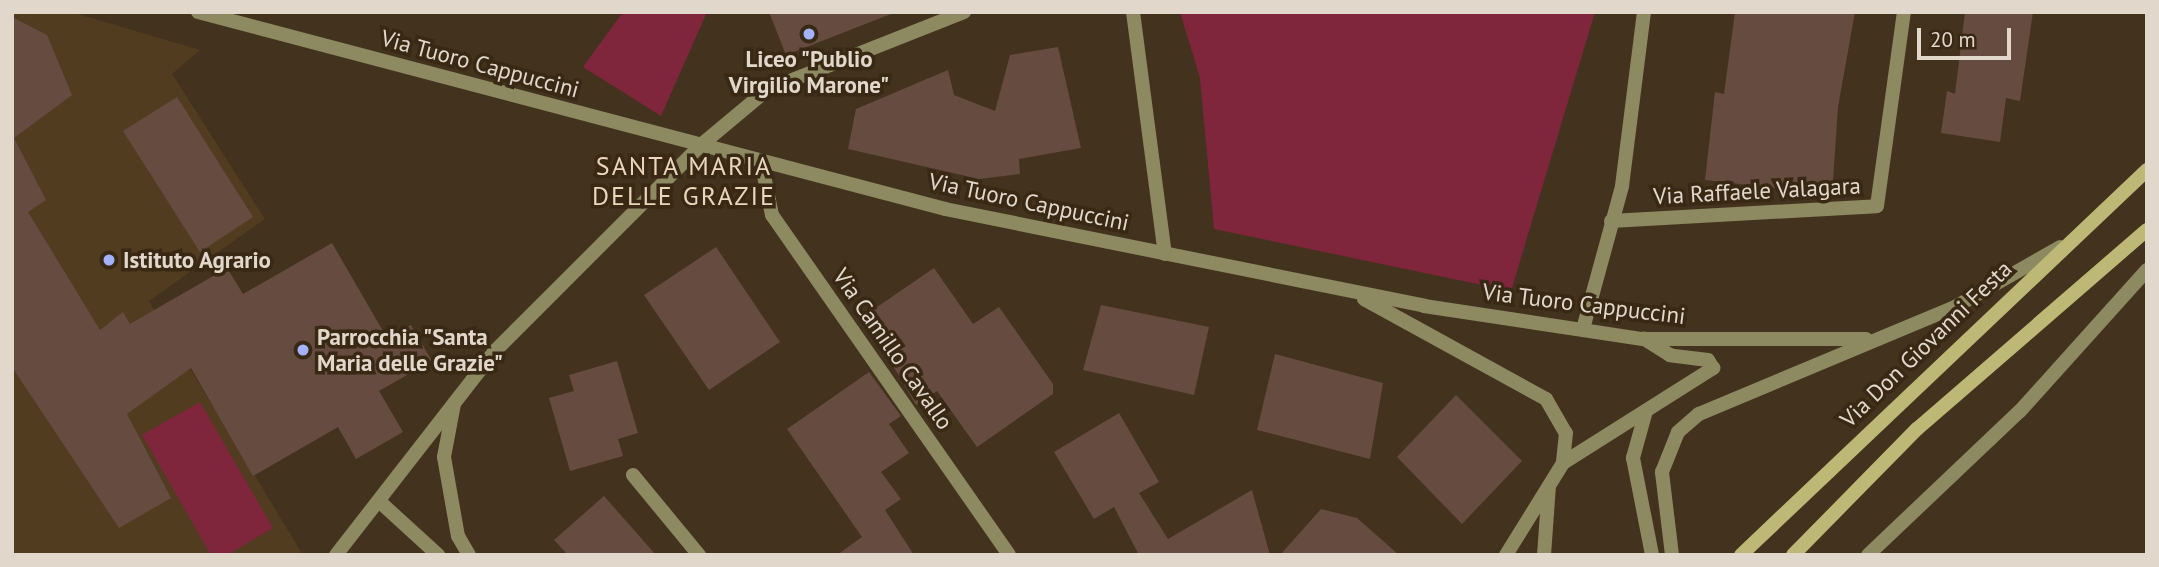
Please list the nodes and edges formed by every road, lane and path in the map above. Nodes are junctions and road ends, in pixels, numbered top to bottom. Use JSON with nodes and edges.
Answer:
{"nodes":[{"id":1,"x":198,"y":12,"type":"edge"},
{"id":2,"x":964,"y":12,"type":"edge"},
{"id":3,"x":1133,"y":12,"type":"edge"},
{"id":4,"x":1643,"y":12,"type":"edge"},
{"id":5,"x":1904,"y":12,"type":"edge"},
{"id":6,"x":701,"y":145,"type":"junction"},
{"id":7,"x":761,"y":161,"type":"junction"},
{"id":8,"x":2147,"y":170,"type":"edge"},
{"id":9,"x":1611,"y":221,"type":"junction"},
{"id":10,"x":2147,"y":230,"type":"edge"},
{"id":11,"x":2060,"y":247,"type":"junction"},
{"id":12,"x":1165,"y":254,"type":"junction"},
{"id":13,"x":2147,"y":270,"type":"edge"},
{"id":14,"x":1348,"y":291,"type":"junction"},
{"id":15,"x":1583,"y":329,"type":"junction"},
{"id":16,"x":1643,"y":339,"type":"junction"},
{"id":17,"x":1866,"y":339,"type":"junction"},
{"id":18,"x":454,"y":400,"type":"junction"},
{"id":19,"x":1649,"y":407,"type":"junction"},
{"id":20,"x":1563,"y":463,"type":"junction"},
{"id":21,"x":633,"y":475,"type":"dead end"},
{"id":22,"x":1550,"y":481,"type":"junction"},
{"id":23,"x":380,"y":502,"type":"junction"},
{"id":24,"x":336,"y":555,"type":"edge"},
{"id":25,"x":438,"y":555,"type":"edge"},
{"id":26,"x":469,"y":555,"type":"edge"},
{"id":27,"x":699,"y":555,"type":"edge"},
{"id":28,"x":1009,"y":555,"type":"edge"},
{"id":29,"x":1506,"y":555,"type":"edge"},
{"id":30,"x":1544,"y":555,"type":"edge"},
{"id":31,"x":1652,"y":555,"type":"edge"},
{"id":32,"x":1672,"y":555,"type":"edge"},
{"id":33,"x":1741,"y":555,"type":"edge"},
{"id":34,"x":1793,"y":555,"type":"edge"},
{"id":35,"x":1868,"y":555,"type":"edge"}],
"edges":[{"from":1,"to":6,"type":"street","name":"Via Tuoro Cappuccini"},
{"from":2,"to":6,"type":"street"},
{"from":3,"to":12,"type":"street"},
{"from":4,"to":9,"type":"street"},
{"from":5,"to":9,"type":"street","name":"Via Raffaele Valagara"},
{"from":6,"to":7,"type":"street","name":"Via Tuoro Cappuccini"},
{"from":6,"to":18,"type":"street"},
{"from":7,"to":12,"type":"street","name":"Via Tuoro Cappuccini"},
{"from":7,"to":28,"type":"street","name":"Via Camillo Cavallo"},
{"from":8,"to":11,"type":"main road","name":"Via Don Giovanni Festa"},
{"from":9,"to":15,"type":"street"},
{"from":10,"to":34,"type":"main road"},
{"from":11,"to":17,"type":"street"},
{"from":11,"to":33,"type":"main road","name":"Via Don Giovanni Festa"},
{"from":12,"to":14,"type":"street","name":"Via Tuoro Cappuccini"},
{"from":13,"to":35,"type":"street"},
{"from":14,"to":15,"type":"street","name":"Via Tuoro Cappuccini"},
{"from":14,"to":20,"type":"street"},
{"from":15,"to":16,"type":"street","name":"Via Tuoro Cappuccini"},
{"from":16,"to":17,"type":"street","name":"Via Tuoro Cappuccini"},
{"from":16,"to":19,"type":"street"},
{"from":17,"to":32,"type":"street"},
{"from":18,"to":23,"type":"street"},
{"from":18,"to":26,"type":"street"},
{"from":19,"to":20,"type":"street"},
{"from":19,"to":31,"type":"street"},
{"from":20,"to":22,"type":"street"},
{"from":21,"to":27,"type":"street"},
{"from":22,"to":29,"type":"street"},
{"from":22,"to":30,"type":"street"},
{"from":23,"to":24,"type":"street"},
{"from":23,"to":25,"type":"street"}]}
